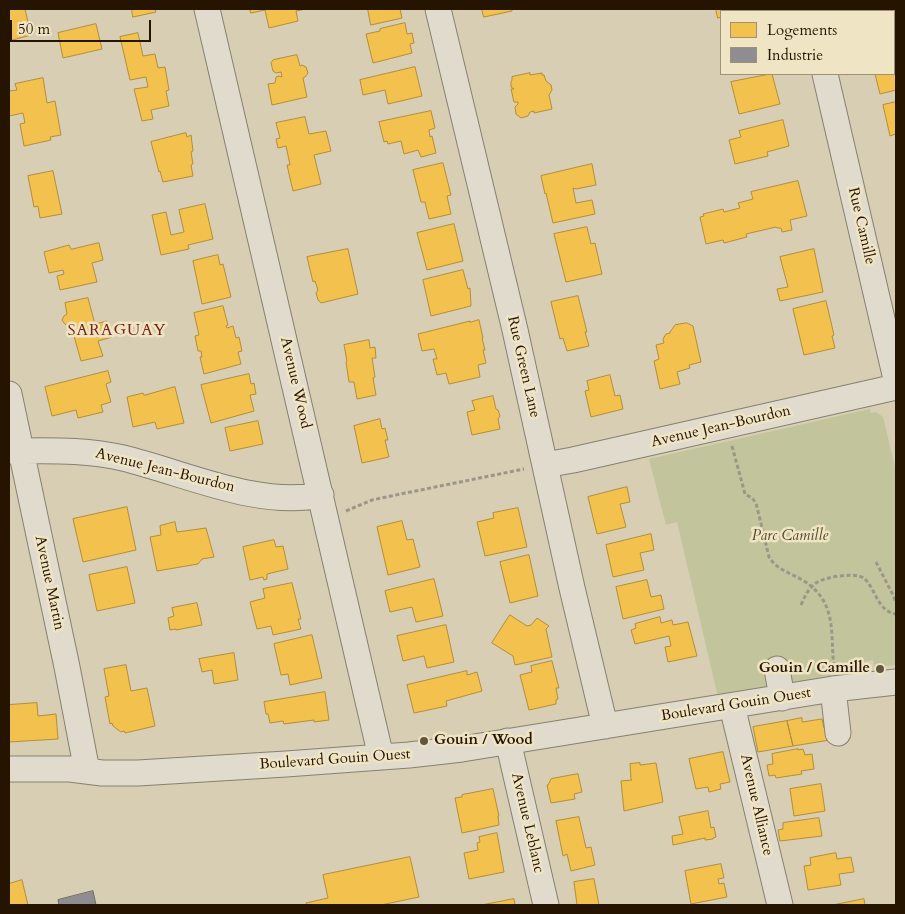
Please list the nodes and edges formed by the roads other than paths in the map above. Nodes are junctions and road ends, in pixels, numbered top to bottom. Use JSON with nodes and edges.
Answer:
{"nodes":[{"id":1,"x":207,"y":9,"type":"edge"},
{"id":2,"x":438,"y":9,"type":"edge"},
{"id":3,"x":825,"y":75,"type":"edge"},
{"id":4,"x":896,"y":379,"type":"edge"},
{"id":5,"x":896,"y":386,"type":"edge"},
{"id":6,"x":9,"y":394,"type":"edge"},
{"id":7,"x":15,"y":451,"type":"edge"},
{"id":8,"x":536,"y":467,"type":"junction"},
{"id":9,"x":321,"y":495,"type":"junction"},
{"id":10,"x":777,"y":668,"type":"dead end"},
{"id":11,"x":834,"y":681,"type":"junction"},
{"id":12,"x":896,"y":682,"type":"edge"},
{"id":13,"x":782,"y":698,"type":"junction"},
{"id":14,"x":732,"y":706,"type":"junction"},
{"id":15,"x":605,"y":726,"type":"junction"},
{"id":16,"x":838,"y":733,"type":"dead end"},
{"id":17,"x":508,"y":741,"type":"junction"},
{"id":18,"x":381,"y":757,"type":"junction"},
{"id":19,"x":9,"y":769,"type":"edge"},
{"id":20,"x":88,"y":771,"type":"junction"},
{"id":21,"x":546,"y":905,"type":"edge"},
{"id":22,"x":780,"y":905,"type":"edge"}],
"edges":[{"from":1,"to":9,"type":"street","name":"Avenue Wood"},
{"from":2,"to":8,"type":"street","name":"Rue Green Lane"},
{"from":3,"to":4,"type":"street","name":"Rue Camille"},
{"from":5,"to":8,"type":"street","name":"Avenue Jean-Bourdon"},
{"from":6,"to":7,"type":"street","name":"Avenue Martin"},
{"from":7,"to":9,"type":"street","name":"Avenue Jean-Bourdon"},
{"from":7,"to":20,"type":"street","name":"Avenue Martin"},
{"from":8,"to":15,"type":"street","name":"Rue Green Lane"},
{"from":9,"to":18,"type":"street","name":"Avenue Wood"},
{"from":10,"to":13,"type":"street"},
{"from":11,"to":12,"type":"street","name":"Boulevard Gouin Ouest"},
{"from":11,"to":13,"type":"street","name":"Boulevard Gouin Ouest"},
{"from":11,"to":16,"type":"street"},
{"from":13,"to":14,"type":"street","name":"Boulevard Gouin Ouest"},
{"from":14,"to":15,"type":"street","name":"Boulevard Gouin Ouest"},
{"from":14,"to":22,"type":"street","name":"Avenue Alliance"},
{"from":15,"to":17,"type":"street","name":"Boulevard Gouin Ouest"},
{"from":17,"to":18,"type":"street","name":"Boulevard Gouin Ouest"},
{"from":17,"to":21,"type":"street","name":"Avenue Leblanc"},
{"from":18,"to":20,"type":"street","name":"Boulevard Gouin Ouest"},
{"from":19,"to":20,"type":"street","name":"Boulevard Gouin Ouest"}]}
